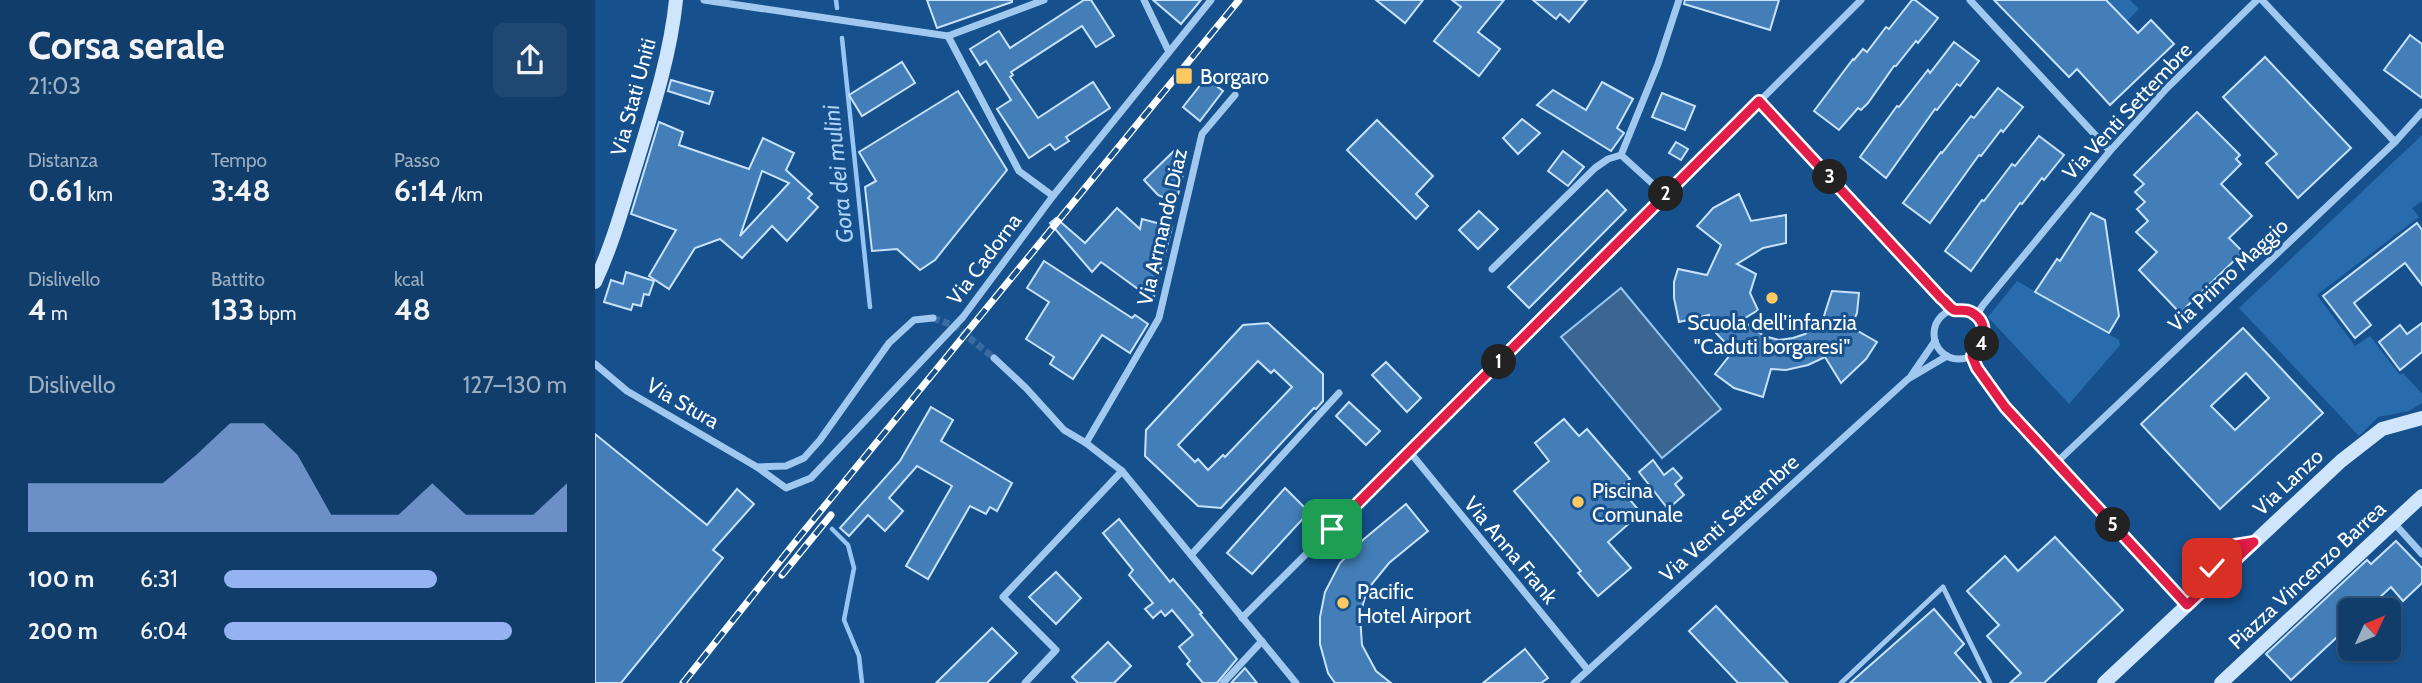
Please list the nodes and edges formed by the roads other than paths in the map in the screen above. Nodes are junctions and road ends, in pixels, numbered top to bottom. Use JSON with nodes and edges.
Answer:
{"nodes":[{"id":1,"x":676,"y":0,"type":"edge"},
{"id":2,"x":704,"y":0,"type":"edge"},
{"id":3,"x":1044,"y":0,"type":"edge"},
{"id":4,"x":1143,"y":0,"type":"edge"},
{"id":5,"x":1211,"y":0,"type":"edge"},
{"id":6,"x":1679,"y":0,"type":"edge"},
{"id":7,"x":1861,"y":0,"type":"edge"},
{"id":8,"x":1970,"y":0,"type":"edge"},
{"id":9,"x":2257,"y":0,"type":"edge"},
{"id":10,"x":2262,"y":0,"type":"edge"},
{"id":11,"x":948,"y":36,"type":"junction"},
{"id":12,"x":1169,"y":52,"type":"junction"},
{"id":13,"x":1235,"y":95,"type":"dead end"},
{"id":14,"x":1759,"y":101,"type":"junction"},
{"id":15,"x":2422,"y":112,"type":"edge"},
{"id":16,"x":2395,"y":142,"type":"junction"},
{"id":17,"x":2110,"y":151,"type":"junction"},
{"id":18,"x":1621,"y":155,"type":"junction"},
{"id":19,"x":1665,"y":195,"type":"junction"},
{"id":20,"x":1053,"y":196,"type":"junction"},
{"id":21,"x":1492,"y":270,"type":"dead end"},
{"id":22,"x":595,"y":282,"type":"edge"},
{"id":23,"x":1954,"y":310,"type":"junction"},
{"id":24,"x":1976,"y":316,"type":"junction"},
{"id":25,"x":933,"y":317,"type":"dead end"},
{"id":26,"x":1935,"y":341,"type":"junction"},
{"id":27,"x":1947,"y":356,"type":"junction"},
{"id":28,"x":1972,"y":356,"type":"junction"},
{"id":29,"x":994,"y":358,"type":"tunnel mouth"},
{"id":30,"x":595,"y":364,"type":"edge"},
{"id":31,"x":1908,"y":379,"type":"junction"},
{"id":32,"x":1339,"y":393,"type":"dead end"},
{"id":33,"x":2422,"y":418,"type":"edge"},
{"id":34,"x":2422,"y":424,"type":"edge"},
{"id":35,"x":1086,"y":443,"type":"junction"},
{"id":36,"x":1409,"y":451,"type":"junction"},
{"id":37,"x":2058,"y":461,"type":"junction"},
{"id":38,"x":757,"y":467,"type":"junction"},
{"id":39,"x":1122,"y":471,"type":"junction"},
{"id":40,"x":2422,"y":494,"type":"edge"},
{"id":41,"x":2393,"y":523,"type":"junction"},
{"id":42,"x":2254,"y":542,"type":"junction"},
{"id":43,"x":2422,"y":554,"type":"edge"},
{"id":44,"x":1191,"y":555,"type":"junction"},
{"id":45,"x":2193,"y":564,"type":"dead end"},
{"id":46,"x":2187,"y":605,"type":"junction"},
{"id":47,"x":1242,"y":618,"type":"junction"},
{"id":48,"x":1262,"y":641,"type":"junction"},
{"id":49,"x":1588,"y":670,"type":"junction"},
{"id":50,"x":1025,"y":683,"type":"edge"},
{"id":51,"x":1223,"y":683,"type":"edge"},
{"id":52,"x":1296,"y":683,"type":"edge"},
{"id":53,"x":1574,"y":683,"type":"edge"},
{"id":54,"x":1841,"y":683,"type":"edge"},
{"id":55,"x":1990,"y":683,"type":"edge"},
{"id":56,"x":2104,"y":683,"type":"edge"},
{"id":57,"x":2111,"y":683,"type":"edge"},
{"id":58,"x":2219,"y":683,"type":"edge"}],
"edges":[{"from":1,"to":22,"type":"street","name":"Via Stati Uniti"},
{"from":2,"to":11,"type":"street"},
{"from":3,"to":11,"type":"street"},
{"from":4,"to":12,"type":"street"},
{"from":5,"to":12,"type":"street","name":"Via Cadorna"},
{"from":6,"to":18,"type":"street"},
{"from":7,"to":14,"type":"street"},
{"from":8,"to":17,"type":"street"},
{"from":9,"to":17,"type":"street","name":"Via Venti Settembre"},
{"from":10,"to":16,"type":"street"},
{"from":11,"to":20,"type":"street"},
{"from":12,"to":20,"type":"street","name":"Via Cadorna"},
{"from":13,"to":35,"type":"street","name":"Via Armando Diaz"},
{"from":14,"to":19,"type":"street"},
{"from":14,"to":23,"type":"street"},
{"from":15,"to":16,"type":"street","name":"Via Primo Maggio"},
{"from":16,"to":37,"type":"street","name":"Via Primo Maggio"},
{"from":17,"to":24,"type":"street","name":"Via Venti Settembre"},
{"from":18,"to":19,"type":"street"},
{"from":18,"to":21,"type":"street"},
{"from":19,"to":36,"type":"street"},
{"from":20,"to":38,"type":"street","name":"Via Cadorna"},
{"from":23,"to":24,"type":"street"},
{"from":23,"to":26,"type":"street"},
{"from":24,"to":28,"type":"street"},
{"from":25,"to":38,"type":"street"},
{"from":26,"to":27,"type":"street"},
{"from":26,"to":31,"type":"street","name":"Via Venti Settembre"},
{"from":27,"to":28,"type":"street"},
{"from":27,"to":31,"type":"street","name":"Via Venti Settembre"},
{"from":28,"to":37,"type":"street"},
{"from":29,"to":35,"type":"street"},
{"from":30,"to":38,"type":"street","name":"Via Stura"},
{"from":31,"to":49,"type":"street","name":"Via Venti Settembre"},
{"from":32,"to":44,"type":"street"},
{"from":33,"to":42,"type":"street","name":"Via Lanzo"},
{"from":34,"to":57,"type":"street"},
{"from":35,"to":39,"type":"street"},
{"from":36,"to":47,"type":"street"},
{"from":36,"to":49,"type":"street","name":"Via Anna Frank"},
{"from":37,"to":46,"type":"street"},
{"from":39,"to":44,"type":"street"},
{"from":39,"to":50,"type":"street"},
{"from":40,"to":41,"type":"street"},
{"from":40,"to":58,"type":"street","name":"Piazza Vincenzo Barrea"},
{"from":41,"to":43,"type":"street"},
{"from":41,"to":58,"type":"street"},
{"from":42,"to":45,"type":"lane"},
{"from":42,"to":46,"type":"street","name":"Via Lanzo"},
{"from":44,"to":47,"type":"street"},
{"from":46,"to":56,"type":"street","name":"Via Lanzo"},
{"from":47,"to":48,"type":"street"},
{"from":48,"to":51,"type":"street"},
{"from":48,"to":52,"type":"street"},
{"from":49,"to":53,"type":"street","name":"Via Venti Settembre"},
{"from":54,"to":55,"type":"lane"}]}
